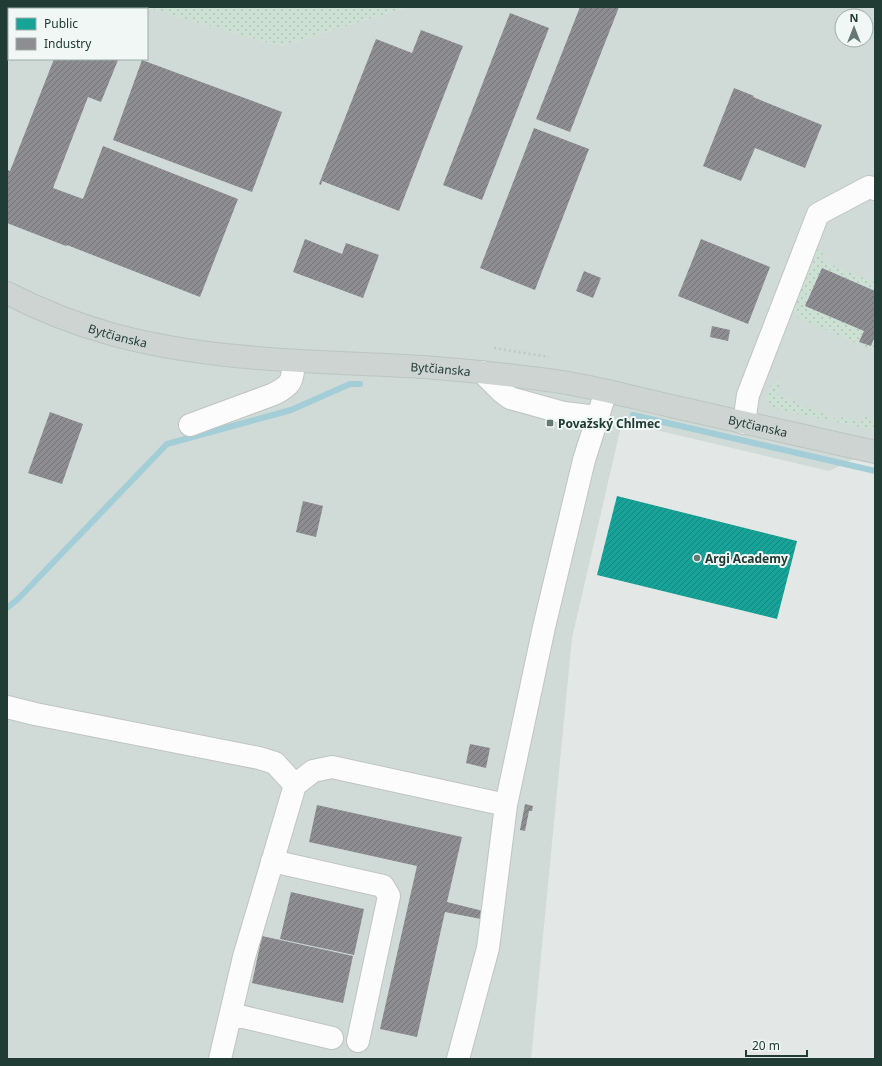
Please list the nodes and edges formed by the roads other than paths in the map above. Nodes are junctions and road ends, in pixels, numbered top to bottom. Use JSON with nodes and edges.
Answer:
{"nodes":[{"id":1,"x":875,"y":189,"type":"edge"},
{"id":2,"x":7,"y":293,"type":"edge"},
{"id":3,"x":294,"y":361,"type":"junction"},
{"id":4,"x":482,"y":372,"type":"junction"},
{"id":5,"x":606,"y":391,"type":"junction"},
{"id":6,"x":597,"y":418,"type":"junction"},
{"id":7,"x":744,"y":423,"type":"junction"},
{"id":8,"x":190,"y":425,"type":"dead end"},
{"id":9,"x":875,"y":452,"type":"edge"},
{"id":10,"x":7,"y":707,"type":"edge"},
{"id":11,"x":295,"y":785,"type":"junction"},
{"id":12,"x":506,"y":805,"type":"junction"},
{"id":13,"x":272,"y":861,"type":"junction"},
{"id":14,"x":231,"y":1014,"type":"junction"},
{"id":15,"x":332,"y":1038,"type":"dead end"},
{"id":16,"x":358,"y":1041,"type":"dead end"},
{"id":17,"x":220,"y":1059,"type":"edge"},
{"id":18,"x":458,"y":1059,"type":"edge"}],
"edges":[{"from":1,"to":7,"type":"lane"},
{"from":2,"to":3,"type":"main road","name":"Bytčianska"},
{"from":3,"to":4,"type":"main road","name":"Bytčianska"},
{"from":3,"to":8,"type":"lane"},
{"from":4,"to":5,"type":"main road","name":"Bytčianska"},
{"from":4,"to":6,"type":"lane"},
{"from":5,"to":6,"type":"lane"},
{"from":5,"to":7,"type":"main road","name":"Bytčianska"},
{"from":6,"to":12,"type":"lane"},
{"from":7,"to":9,"type":"main road","name":"Bytčianska"},
{"from":10,"to":11,"type":"lane"},
{"from":11,"to":12,"type":"lane"},
{"from":11,"to":13,"type":"lane"},
{"from":12,"to":18,"type":"lane"},
{"from":13,"to":14,"type":"lane"},
{"from":13,"to":16,"type":"lane"},
{"from":14,"to":15,"type":"lane"},
{"from":14,"to":17,"type":"lane"}]}
